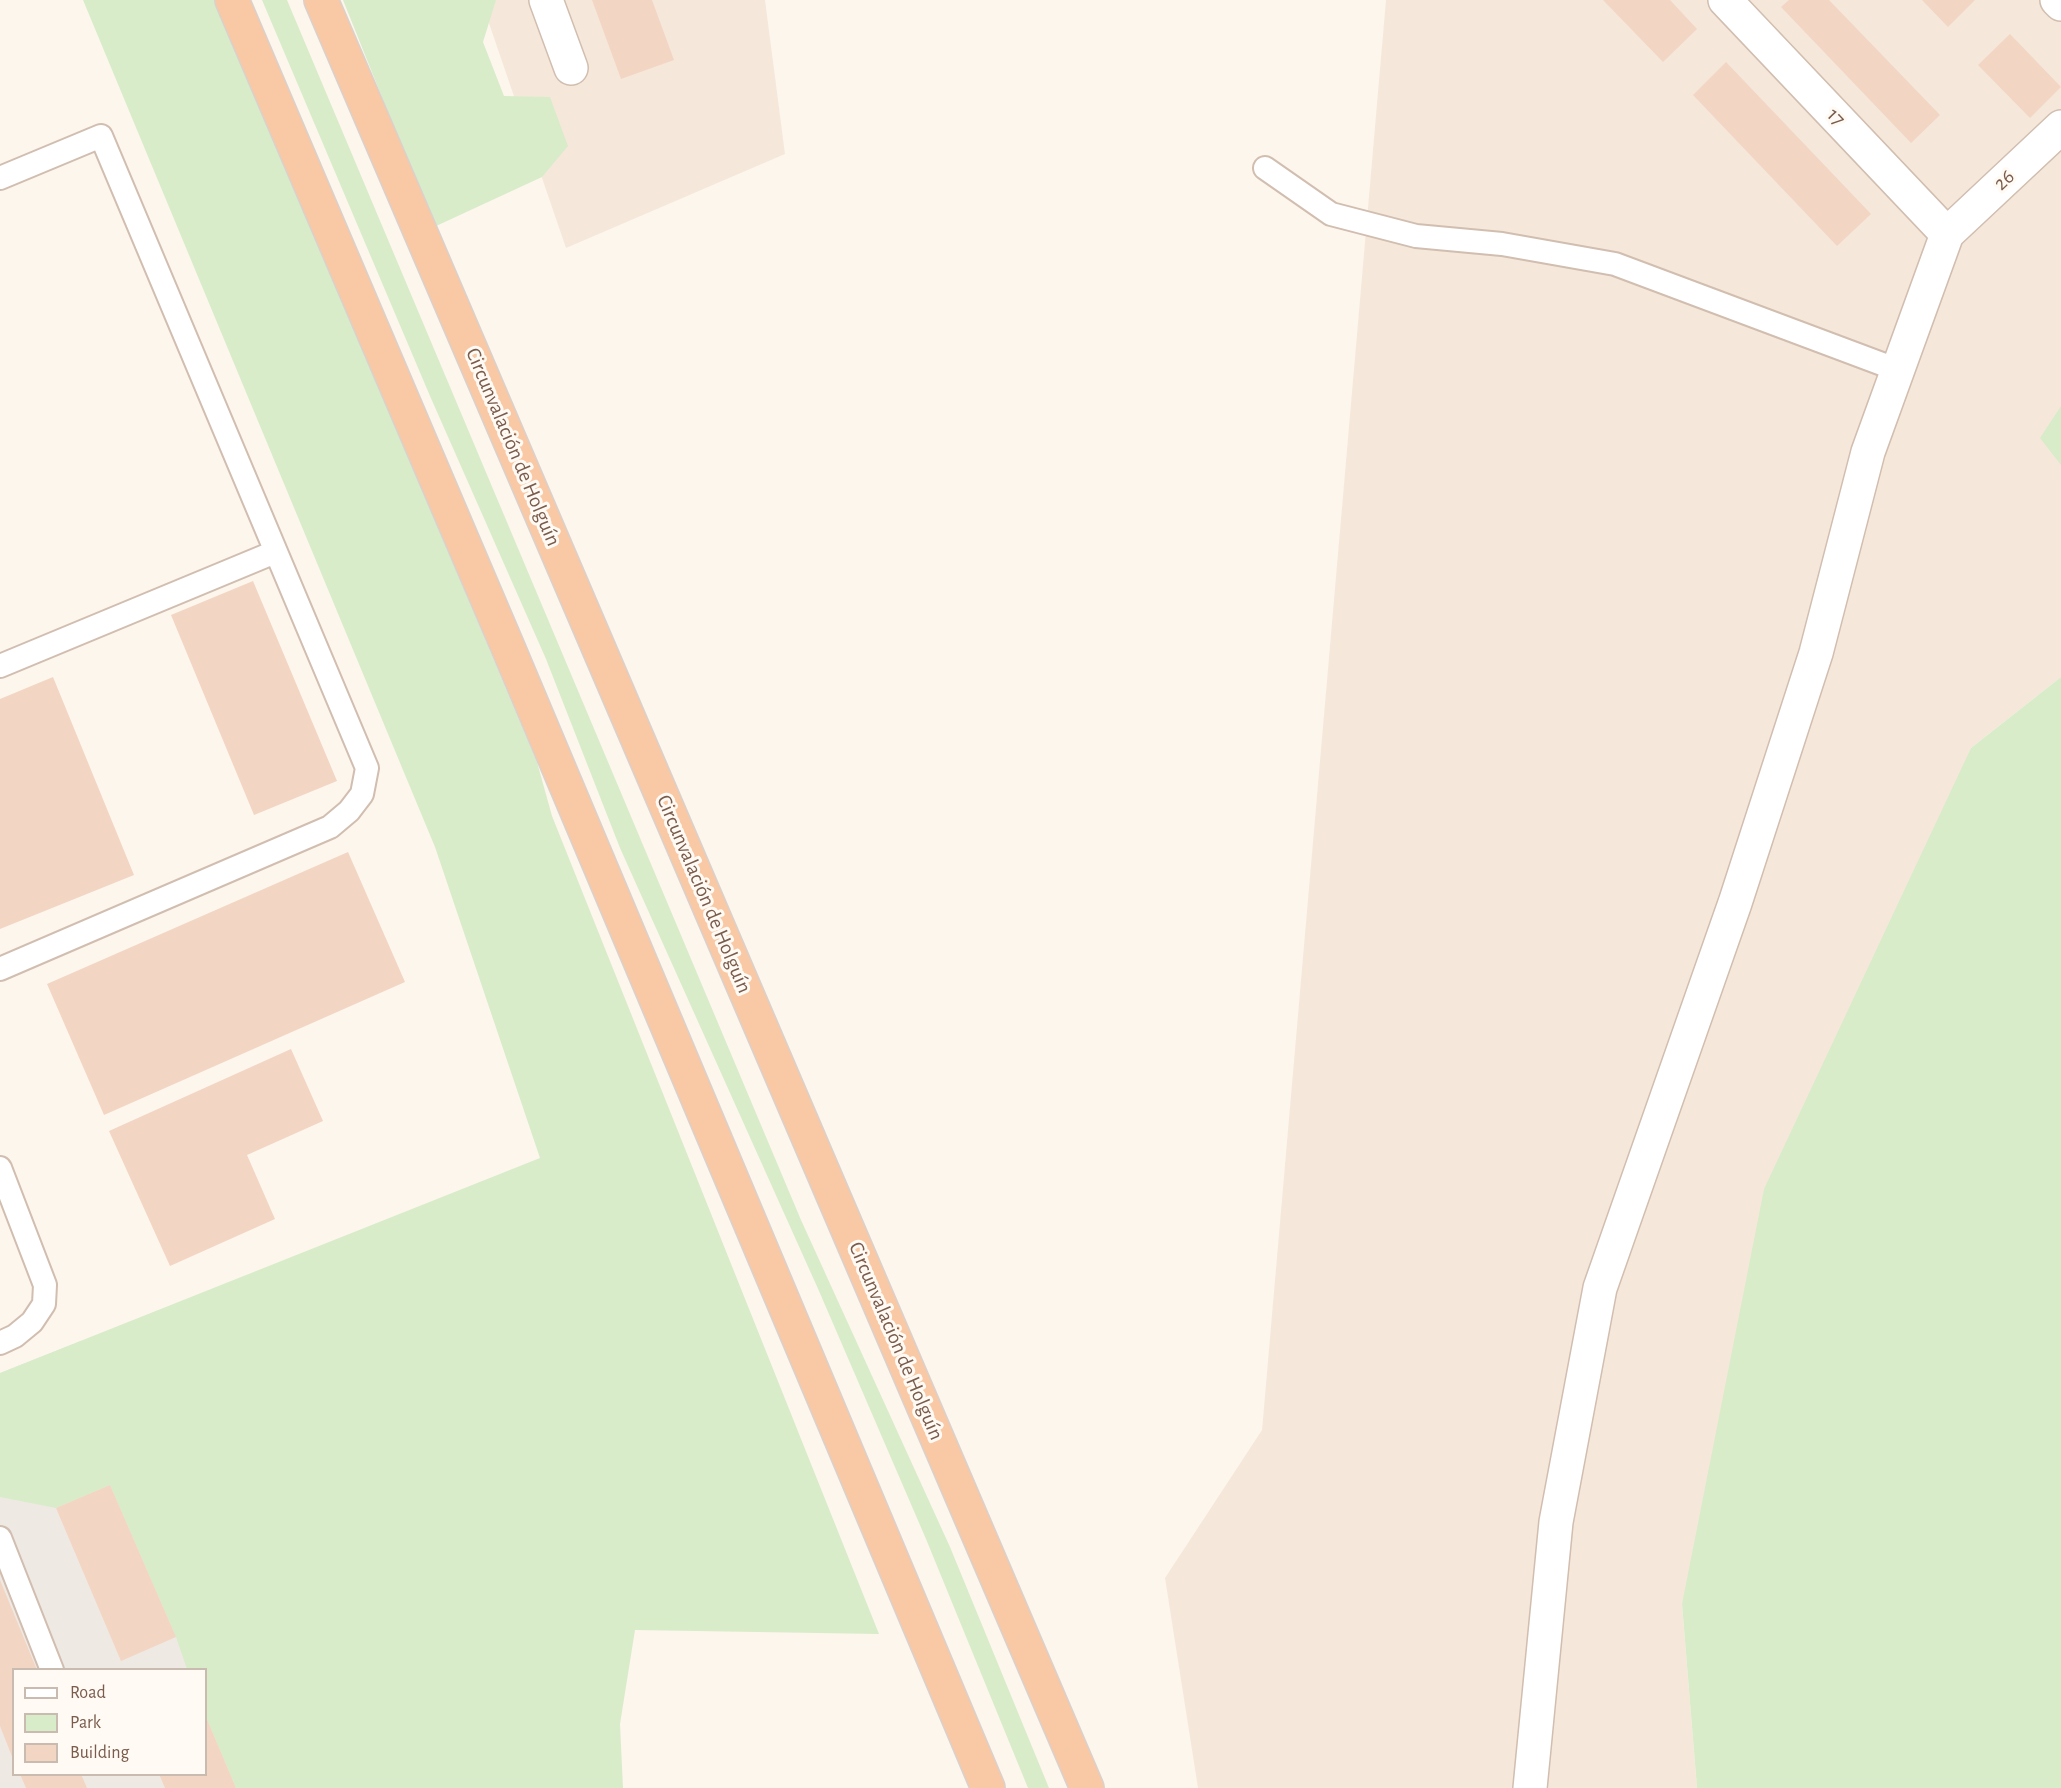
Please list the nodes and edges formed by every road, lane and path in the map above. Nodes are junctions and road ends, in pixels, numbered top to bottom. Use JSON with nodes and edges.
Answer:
{"nodes":[{"id":1,"x":232,"y":0,"type":"edge"},
{"id":2,"x":321,"y":0,"type":"edge"},
{"id":3,"x":546,"y":0,"type":"edge"},
{"id":4,"x":1725,"y":0,"type":"edge"},
{"id":5,"x":2057,"y":0,"type":"edge"},
{"id":6,"x":2061,"y":4,"type":"edge"},
{"id":7,"x":571,"y":68,"type":"dead end"},
{"id":8,"x":2061,"y":127,"type":"edge"},
{"id":9,"x":2061,"y":162,"type":"edge"},
{"id":10,"x":1265,"y":168,"type":"dead end"},
{"id":11,"x":0,"y":178,"type":"edge"},
{"id":12,"x":2007,"y":178,"type":"junction"},
{"id":13,"x":1947,"y":234,"type":"junction"},
{"id":14,"x":1898,"y":369,"type":"junction"},
{"id":15,"x":276,"y":552,"type":"junction"},
{"id":16,"x":0,"y":666,"type":"edge"},
{"id":17,"x":0,"y":969,"type":"edge"},
{"id":18,"x":0,"y":1168,"type":"edge"},
{"id":19,"x":0,"y":1343,"type":"edge"},
{"id":20,"x":0,"y":1538,"type":"edge"},
{"id":21,"x":51,"y":1668,"type":"edge"},
{"id":22,"x":988,"y":1788,"type":"edge"},
{"id":23,"x":1088,"y":1788,"type":"edge"},
{"id":24,"x":1530,"y":1788,"type":"edge"}],
"edges":[{"from":1,"to":22,"type":"highway"},
{"from":2,"to":23,"type":"highway","name":"Circunvalación de Holguín"},
{"from":3,"to":7,"type":"street"},
{"from":4,"to":13,"type":"street","name":"17"},
{"from":5,"to":6,"type":"street"},
{"from":8,"to":12,"type":"street","name":"26"},
{"from":9,"to":12,"type":"street"},
{"from":10,"to":14,"type":"lane"},
{"from":11,"to":15,"type":"lane"},
{"from":12,"to":13,"type":"street","name":"26"},
{"from":13,"to":14,"type":"street"},
{"from":14,"to":24,"type":"street"},
{"from":15,"to":16,"type":"lane"},
{"from":15,"to":17,"type":"lane"},
{"from":18,"to":19,"type":"lane"},
{"from":20,"to":21,"type":"lane"}]}
